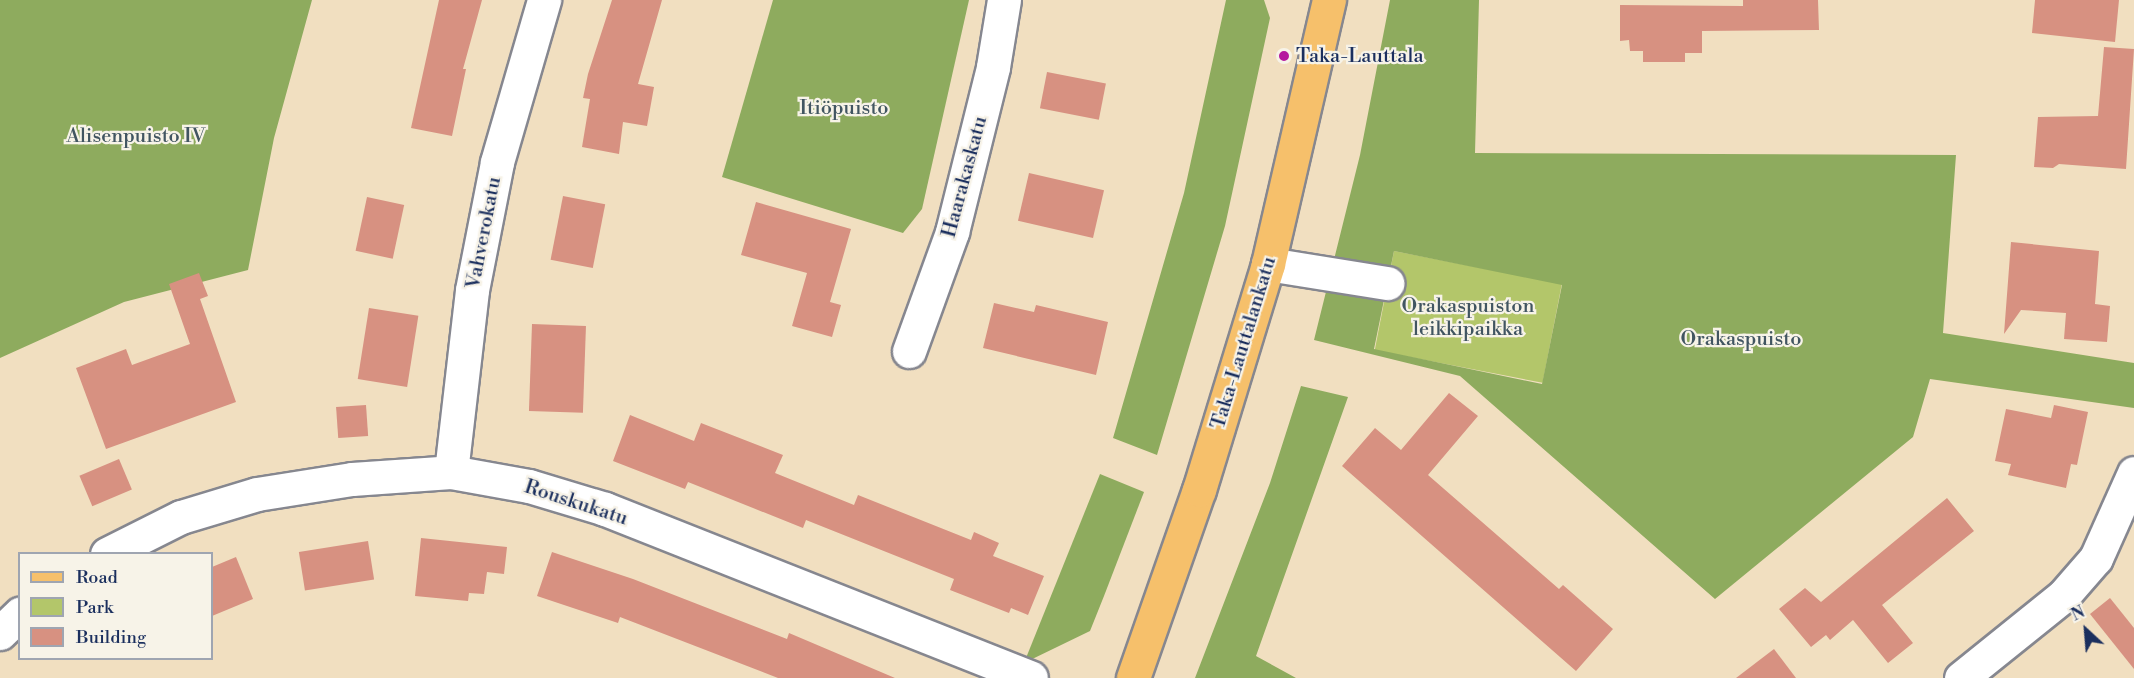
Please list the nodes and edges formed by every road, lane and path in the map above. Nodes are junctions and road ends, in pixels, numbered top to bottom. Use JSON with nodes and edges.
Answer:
{"nodes":[{"id":1,"x":544,"y":0,"type":"edge"},
{"id":2,"x":1004,"y":0,"type":"edge"},
{"id":3,"x":1329,"y":0,"type":"edge"},
{"id":4,"x":1268,"y":264,"type":"junction"},
{"id":5,"x":1387,"y":283,"type":"dead end"},
{"id":6,"x":909,"y":351,"type":"dead end"},
{"id":7,"x":451,"y":472,"type":"junction"},
{"id":8,"x":2134,"y":473,"type":"edge"},
{"id":9,"x":111,"y":552,"type":"edge"},
{"id":10,"x":18,"y":616,"type":"edge"},
{"id":11,"x":0,"y":633,"type":"edge"},
{"id":12,"x":1031,"y":678,"type":"edge"},
{"id":13,"x":1133,"y":678,"type":"edge"},
{"id":14,"x":1961,"y":678,"type":"edge"}],
"edges":[{"from":1,"to":7,"type":"street","name":"Vahverokatu"},
{"from":2,"to":6,"type":"street","name":"Haarakaskatu"},
{"from":3,"to":4,"type":"main road","name":"Taka-Lauttalankatu"},
{"from":4,"to":5,"type":"street"},
{"from":4,"to":13,"type":"main road","name":"Taka-Lauttalankatu"},
{"from":7,"to":9,"type":"street","name":"Rouskukatu"},
{"from":7,"to":12,"type":"street","name":"Rouskukatu"},
{"from":8,"to":14,"type":"street"},
{"from":10,"to":11,"type":"street"}]}
